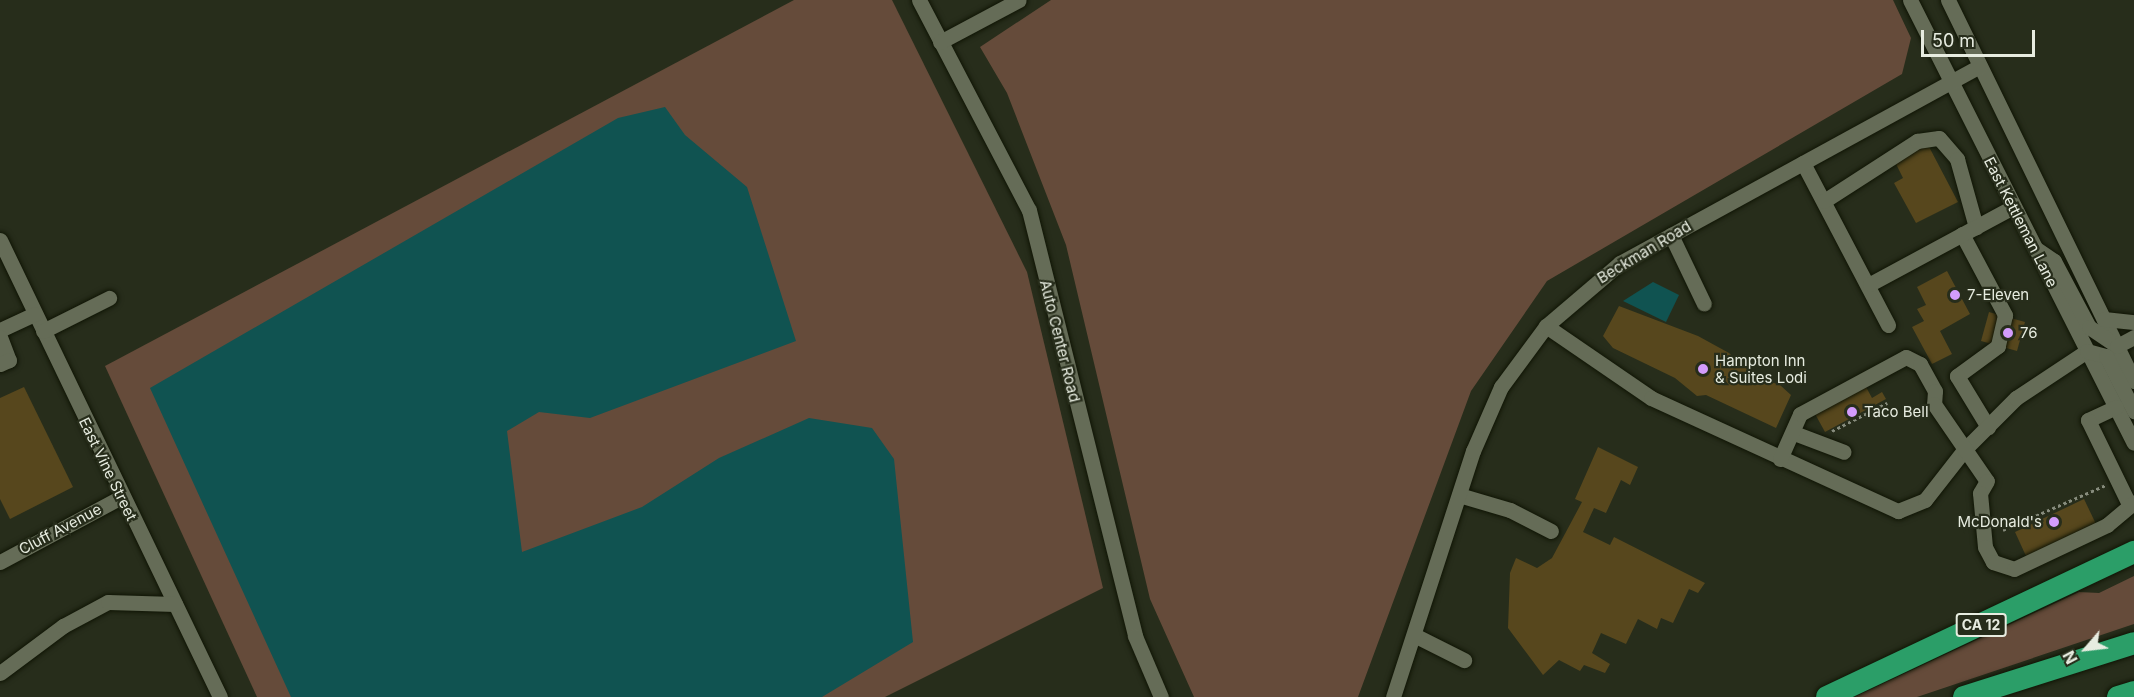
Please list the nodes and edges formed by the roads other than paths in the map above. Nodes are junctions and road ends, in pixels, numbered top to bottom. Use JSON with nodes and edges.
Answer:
{"nodes":[{"id":1,"x":920,"y":0,"type":"edge"},
{"id":2,"x":1019,"y":0,"type":"edge"},
{"id":3,"x":1911,"y":0,"type":"edge"},
{"id":4,"x":1948,"y":0,"type":"edge"},
{"id":5,"x":940,"y":42,"type":"junction"},
{"id":6,"x":1980,"y":66,"type":"junction"},
{"id":7,"x":1948,"y":83,"type":"junction"},
{"id":8,"x":1803,"y":163,"type":"junction"},
{"id":9,"x":1824,"y":201,"type":"junction"},
{"id":10,"x":2013,"y":207,"type":"junction"},
{"id":11,"x":1976,"y":227,"type":"junction"},
{"id":12,"x":1962,"y":234,"type":"junction"},
{"id":13,"x":1671,"y":235,"type":"junction"},
{"id":14,"x":0,"y":240,"type":"edge"},
{"id":15,"x":2033,"y":246,"type":"junction"},
{"id":16,"x":1870,"y":284,"type":"junction"},
{"id":17,"x":109,"y":298,"type":"dead end"},
{"id":18,"x":1704,"y":304,"type":"dead end"},
{"id":19,"x":35,"y":314,"type":"junction"},
{"id":20,"x":2104,"y":319,"type":"junction"},
{"id":21,"x":2134,"y":322,"type":"edge"},
{"id":22,"x":1546,"y":326,"type":"junction"},
{"id":23,"x":1887,"y":326,"type":"dead end"},
{"id":24,"x":0,"y":330,"type":"edge"},
{"id":25,"x":43,"y":331,"type":"junction"},
{"id":26,"x":0,"y":337,"type":"edge"},
{"id":27,"x":2134,"y":337,"type":"edge"},
{"id":28,"x":2117,"y":346,"type":"junction"},
{"id":29,"x":2087,"y":351,"type":"junction"},
{"id":30,"x":0,"y":364,"type":"edge"},
{"id":31,"x":2134,"y":381,"type":"edge"},
{"id":32,"x":2116,"y":407,"type":"junction"},
{"id":33,"x":2134,"y":411,"type":"edge"},
{"id":34,"x":1988,"y":427,"type":"junction"},
{"id":35,"x":1794,"y":434,"type":"junction"},
{"id":36,"x":2134,"y":443,"type":"edge"},
{"id":37,"x":1838,"y":450,"type":"road end"},
{"id":38,"x":1964,"y":450,"type":"junction"},
{"id":39,"x":1780,"y":459,"type":"junction"},
{"id":40,"x":1460,"y":495,"type":"junction"},
{"id":41,"x":121,"y":497,"type":"junction"},
{"id":42,"x":2132,"y":503,"type":"edge"},
{"id":43,"x":1551,"y":531,"type":"dead end"},
{"id":44,"x":2134,"y":552,"type":"edge"},
{"id":45,"x":0,"y":562,"type":"edge"},
{"id":46,"x":175,"y":604,"type":"junction"},
{"id":47,"x":1416,"y":636,"type":"junction"},
{"id":48,"x":2134,"y":642,"type":"edge"},
{"id":49,"x":1464,"y":660,"type":"dead end"},
{"id":50,"x":0,"y":673,"type":"edge"},
{"id":51,"x":2134,"y":692,"type":"edge"},
{"id":52,"x":216,"y":696,"type":"edge"},
{"id":53,"x":1161,"y":697,"type":"edge"},
{"id":54,"x":1393,"y":697,"type":"edge"},
{"id":55,"x":1827,"y":697,"type":"edge"},
{"id":56,"x":1965,"y":697,"type":"edge"},
{"id":57,"x":2118,"y":697,"type":"edge"}],
"edges":[{"from":1,"to":5,"type":"street","name":"Auto Center Road"},
{"from":2,"to":5,"type":"street"},
{"from":3,"to":7,"type":"street","name":"East Kettleman Lane"},
{"from":4,"to":6,"type":"street","name":"East Kettleman Lane"},
{"from":5,"to":53,"type":"street","name":"Auto Center Road"},
{"from":6,"to":7,"type":"street","name":"Beckman Road"},
{"from":6,"to":20,"type":"street","name":"East Kettleman Lane"},
{"from":7,"to":8,"type":"street","name":"Beckman Road"},
{"from":7,"to":10,"type":"street","name":"East Kettleman Lane"},
{"from":8,"to":9,"type":"street"},
{"from":8,"to":13,"type":"street","name":"Beckman Road"},
{"from":9,"to":11,"type":"street"},
{"from":9,"to":16,"type":"street"},
{"from":10,"to":11,"type":"street"},
{"from":10,"to":15,"type":"street","name":"East Kettleman Lane"},
{"from":11,"to":12,"type":"street"},
{"from":12,"to":16,"type":"street"},
{"from":12,"to":34,"type":"street"},
{"from":13,"to":18,"type":"street"},
{"from":13,"to":22,"type":"street","name":"Beckman Road"},
{"from":14,"to":19,"type":"street","name":"East Vine Street"},
{"from":15,"to":28,"type":"street"},
{"from":15,"to":29,"type":"street","name":"East Kettleman Lane"},
{"from":16,"to":23,"type":"street"},
{"from":17,"to":25,"type":"street"},
{"from":19,"to":24,"type":"street"},
{"from":19,"to":25,"type":"street","name":"East Vine Street"},
{"from":20,"to":21,"type":"street"},
{"from":20,"to":28,"type":"street","name":"East Kettleman Lane"},
{"from":22,"to":39,"type":"street"},
{"from":22,"to":40,"type":"street","name":"Beckman Road"},
{"from":25,"to":41,"type":"street","name":"East Vine Street"},
{"from":26,"to":30,"type":"street"},
{"from":27,"to":28,"type":"street"},
{"from":28,"to":31,"type":"street","name":"East Kettleman Lane"},
{"from":29,"to":32,"type":"street","name":"East Kettleman Lane"},
{"from":29,"to":33,"type":"street"},
{"from":29,"to":34,"type":"street"},
{"from":32,"to":36,"type":"street","name":"East Kettleman Lane"},
{"from":32,"to":42,"type":"street"},
{"from":34,"to":38,"type":"street"},
{"from":35,"to":37,"type":"street"},
{"from":35,"to":38,"type":"street"},
{"from":35,"to":39,"type":"street"},
{"from":38,"to":39,"type":"street"},
{"from":38,"to":42,"type":"street"},
{"from":40,"to":43,"type":"street"},
{"from":40,"to":47,"type":"street","name":"Beckman Road"},
{"from":41,"to":45,"type":"street","name":"Cluff Avenue"},
{"from":41,"to":46,"type":"street","name":"East Vine Street"},
{"from":44,"to":55,"type":"highway","number":"CA 12"},
{"from":46,"to":50,"type":"street"},
{"from":46,"to":52,"type":"street","name":"East Vine Street"},
{"from":47,"to":49,"type":"street"},
{"from":47,"to":54,"type":"street","name":"Beckman Road"},
{"from":48,"to":56,"type":"highway"},
{"from":51,"to":57,"type":"highway"}]}
